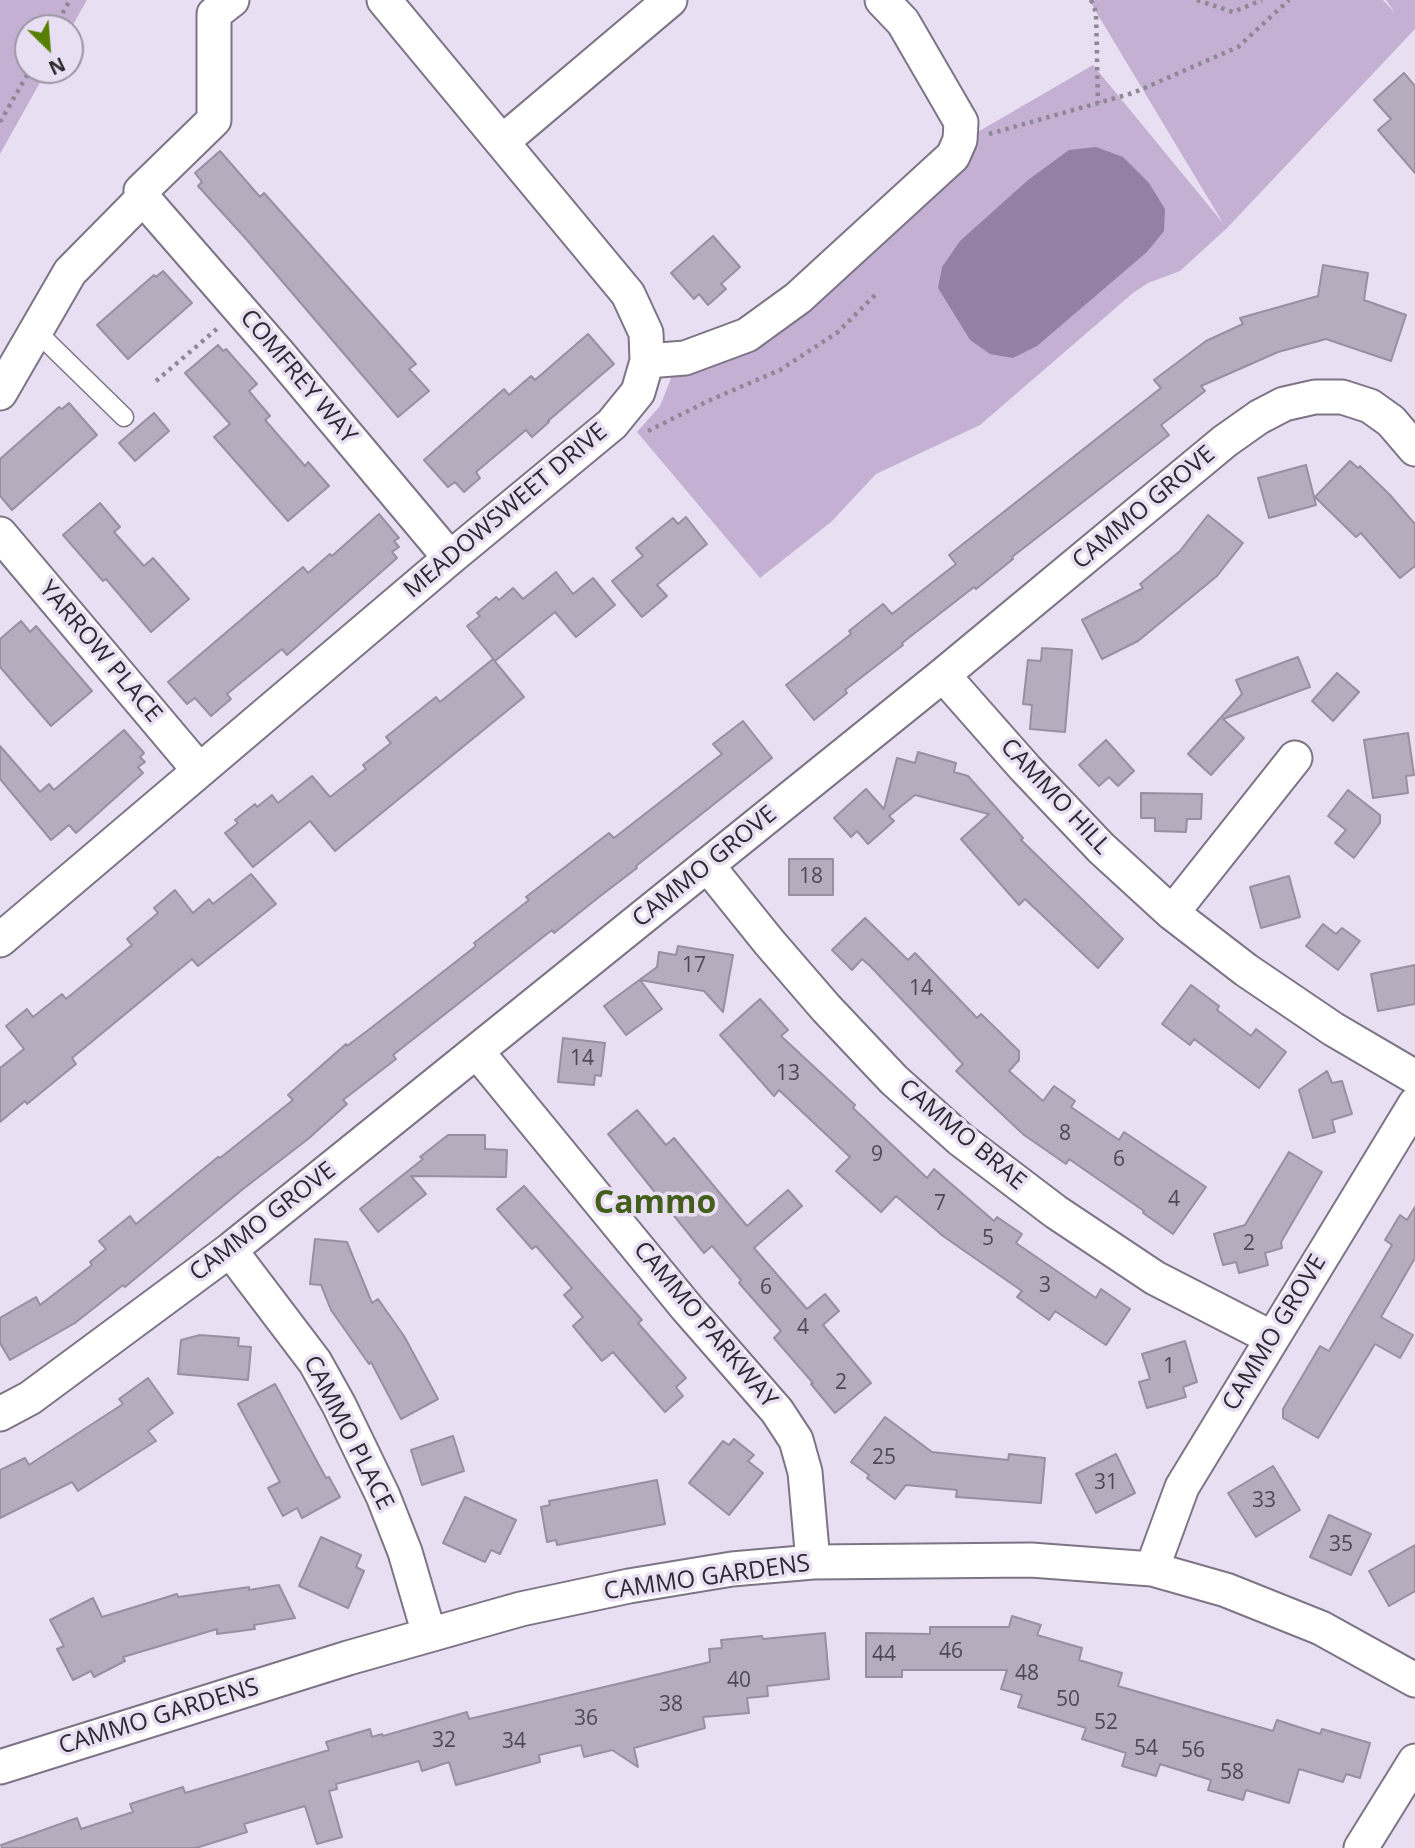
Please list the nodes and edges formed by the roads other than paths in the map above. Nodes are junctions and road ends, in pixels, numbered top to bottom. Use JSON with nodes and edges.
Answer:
{"nodes":[{"id":1,"x":232,"y":0,"type":"edge"},
{"id":2,"x":384,"y":0,"type":"edge"},
{"id":3,"x":670,"y":0,"type":"edge"},
{"id":4,"x":882,"y":0,"type":"edge"},
{"id":5,"x":502,"y":142,"type":"junction"},
{"id":6,"x":143,"y":198,"type":"junction"},
{"id":7,"x":36,"y":331,"type":"junction"},
{"id":8,"x":647,"y":361,"type":"junction"},
{"id":9,"x":0,"y":393,"type":"edge"},
{"id":10,"x":124,"y":417,"type":"dead end"},
{"id":11,"x":1415,"y":449,"type":"edge"},
{"id":12,"x":0,"y":534,"type":"edge"},
{"id":13,"x":450,"y":558,"type":"junction"},
{"id":14,"x":943,"y":676,"type":"junction"},
{"id":15,"x":1296,"y":759,"type":"dead end"},
{"id":16,"x":200,"y":770,"type":"junction"},
{"id":17,"x":707,"y":865,"type":"junction"},
{"id":18,"x":1172,"y":913,"type":"junction"},
{"id":19,"x":0,"y":940,"type":"edge"},
{"id":20,"x":478,"y":1053,"type":"junction"},
{"id":21,"x":1415,"y":1077,"type":"edge"},
{"id":22,"x":1415,"y":1104,"type":"edge"},
{"id":23,"x":230,"y":1250,"type":"junction"},
{"id":24,"x":1272,"y":1338,"type":"junction"},
{"id":25,"x":0,"y":1413,"type":"edge"},
{"id":26,"x":813,"y":1562,"type":"junction"},
{"id":27,"x":1152,"y":1569,"type":"junction"},
{"id":28,"x":429,"y":1634,"type":"junction"},
{"id":29,"x":1415,"y":1680,"type":"edge"},
{"id":30,"x":1415,"y":1760,"type":"edge"},
{"id":31,"x":0,"y":1767,"type":"edge"},
{"id":32,"x":1361,"y":1848,"type":"edge"}],
"edges":[{"from":1,"to":6,"type":"street"},
{"from":2,"to":5,"type":"street","name":"MEADOWSWEET DRIVE"},
{"from":3,"to":5,"type":"street"},
{"from":4,"to":8,"type":"street"},
{"from":5,"to":8,"type":"street","name":"MEADOWSWEET DRIVE"},
{"from":6,"to":7,"type":"street"},
{"from":6,"to":13,"type":"street","name":"COMFREY WAY"},
{"from":7,"to":9,"type":"street"},
{"from":7,"to":10,"type":"lane"},
{"from":8,"to":13,"type":"street","name":"MEADOWSWEET DRIVE"},
{"from":11,"to":14,"type":"street","name":"CAMMO GROVE"},
{"from":12,"to":16,"type":"street","name":"YARROW PLACE"},
{"from":13,"to":16,"type":"street","name":"MEADOWSWEET DRIVE"},
{"from":14,"to":17,"type":"street","name":"CAMMO GROVE"},
{"from":14,"to":18,"type":"street","name":"CAMMO HILL"},
{"from":15,"to":18,"type":"street"},
{"from":16,"to":19,"type":"street","name":"MEADOWSWEET DRIVE"},
{"from":17,"to":20,"type":"street","name":"CAMMO GROVE"},
{"from":17,"to":24,"type":"street","name":"CAMMO BRAE"},
{"from":18,"to":21,"type":"street","name":"CAMMO HILL"},
{"from":20,"to":23,"type":"street","name":"CAMMO GROVE"},
{"from":20,"to":26,"type":"street","name":"CAMMO PARKWAY"},
{"from":22,"to":24,"type":"street","name":"CAMMO GROVE"},
{"from":23,"to":25,"type":"street","name":"CAMMO GROVE"},
{"from":23,"to":28,"type":"street","name":"CAMMO PLACE"},
{"from":24,"to":27,"type":"street","name":"CAMMO GROVE"},
{"from":26,"to":27,"type":"street","name":"CAMMO GARDENS"},
{"from":26,"to":28,"type":"street","name":"CAMMO GARDENS"},
{"from":27,"to":29,"type":"street","name":"CAMMO GARDENS"},
{"from":28,"to":31,"type":"street","name":"CAMMO GARDENS"},
{"from":30,"to":32,"type":"street"}]}
